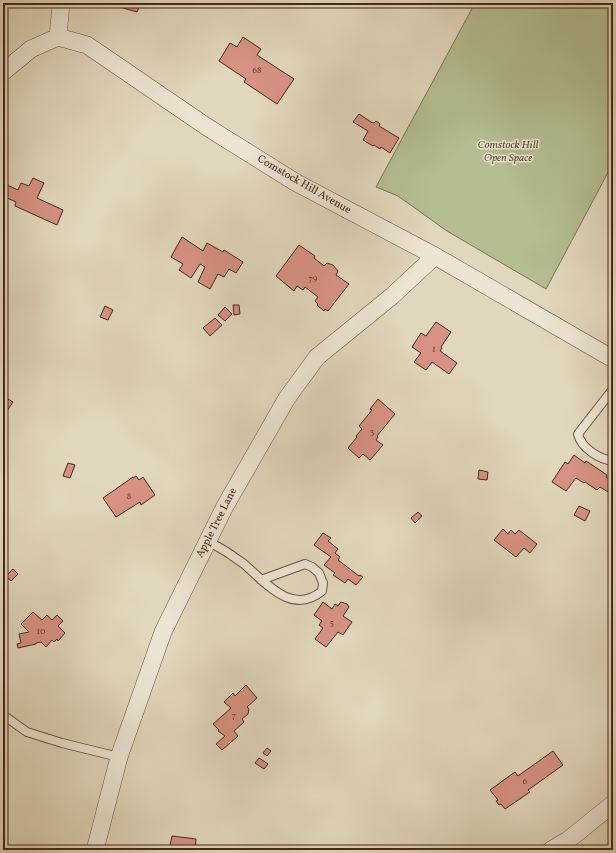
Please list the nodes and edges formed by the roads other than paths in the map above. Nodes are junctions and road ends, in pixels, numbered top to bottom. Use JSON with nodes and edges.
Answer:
{"nodes":[{"id":1,"x":61,"y":3,"type":"edge"},
{"id":2,"x":58,"y":37,"type":"junction"},
{"id":3,"x":3,"y":72,"type":"edge"},
{"id":4,"x":435,"y":256,"type":"junction"},
{"id":5,"x":613,"y":359,"type":"edge"},
{"id":6,"x":613,"y":389,"type":"edge"},
{"id":7,"x":613,"y":461,"type":"edge"},
{"id":8,"x":208,"y":541,"type":"junction"},
{"id":9,"x":261,"y":580,"type":"junction"},
{"id":10,"x":3,"y":715,"type":"edge"},
{"id":11,"x":119,"y":757,"type":"junction"},
{"id":12,"x":613,"y":804,"type":"edge"},
{"id":13,"x":95,"y":850,"type":"edge"},
{"id":14,"x":552,"y":850,"type":"edge"}],
"edges":[{"from":1,"to":2,"type":"street"},
{"from":2,"to":3,"type":"street"},
{"from":2,"to":4,"type":"street","name":"Comstock Hill Avenue"},
{"from":4,"to":5,"type":"street","name":"Comstock Hill Avenue"},
{"from":4,"to":8,"type":"street","name":"Apple Tree Lane"},
{"from":6,"to":7,"type":"lane"},
{"from":8,"to":9,"type":"lane"},
{"from":8,"to":11,"type":"street","name":"Apple Tree Lane"},
{"from":9,"to":9,"type":"lane"},
{"from":10,"to":11,"type":"lane"},
{"from":11,"to":13,"type":"street","name":"Apple Tree Lane"},
{"from":12,"to":14,"type":"street"}]}
